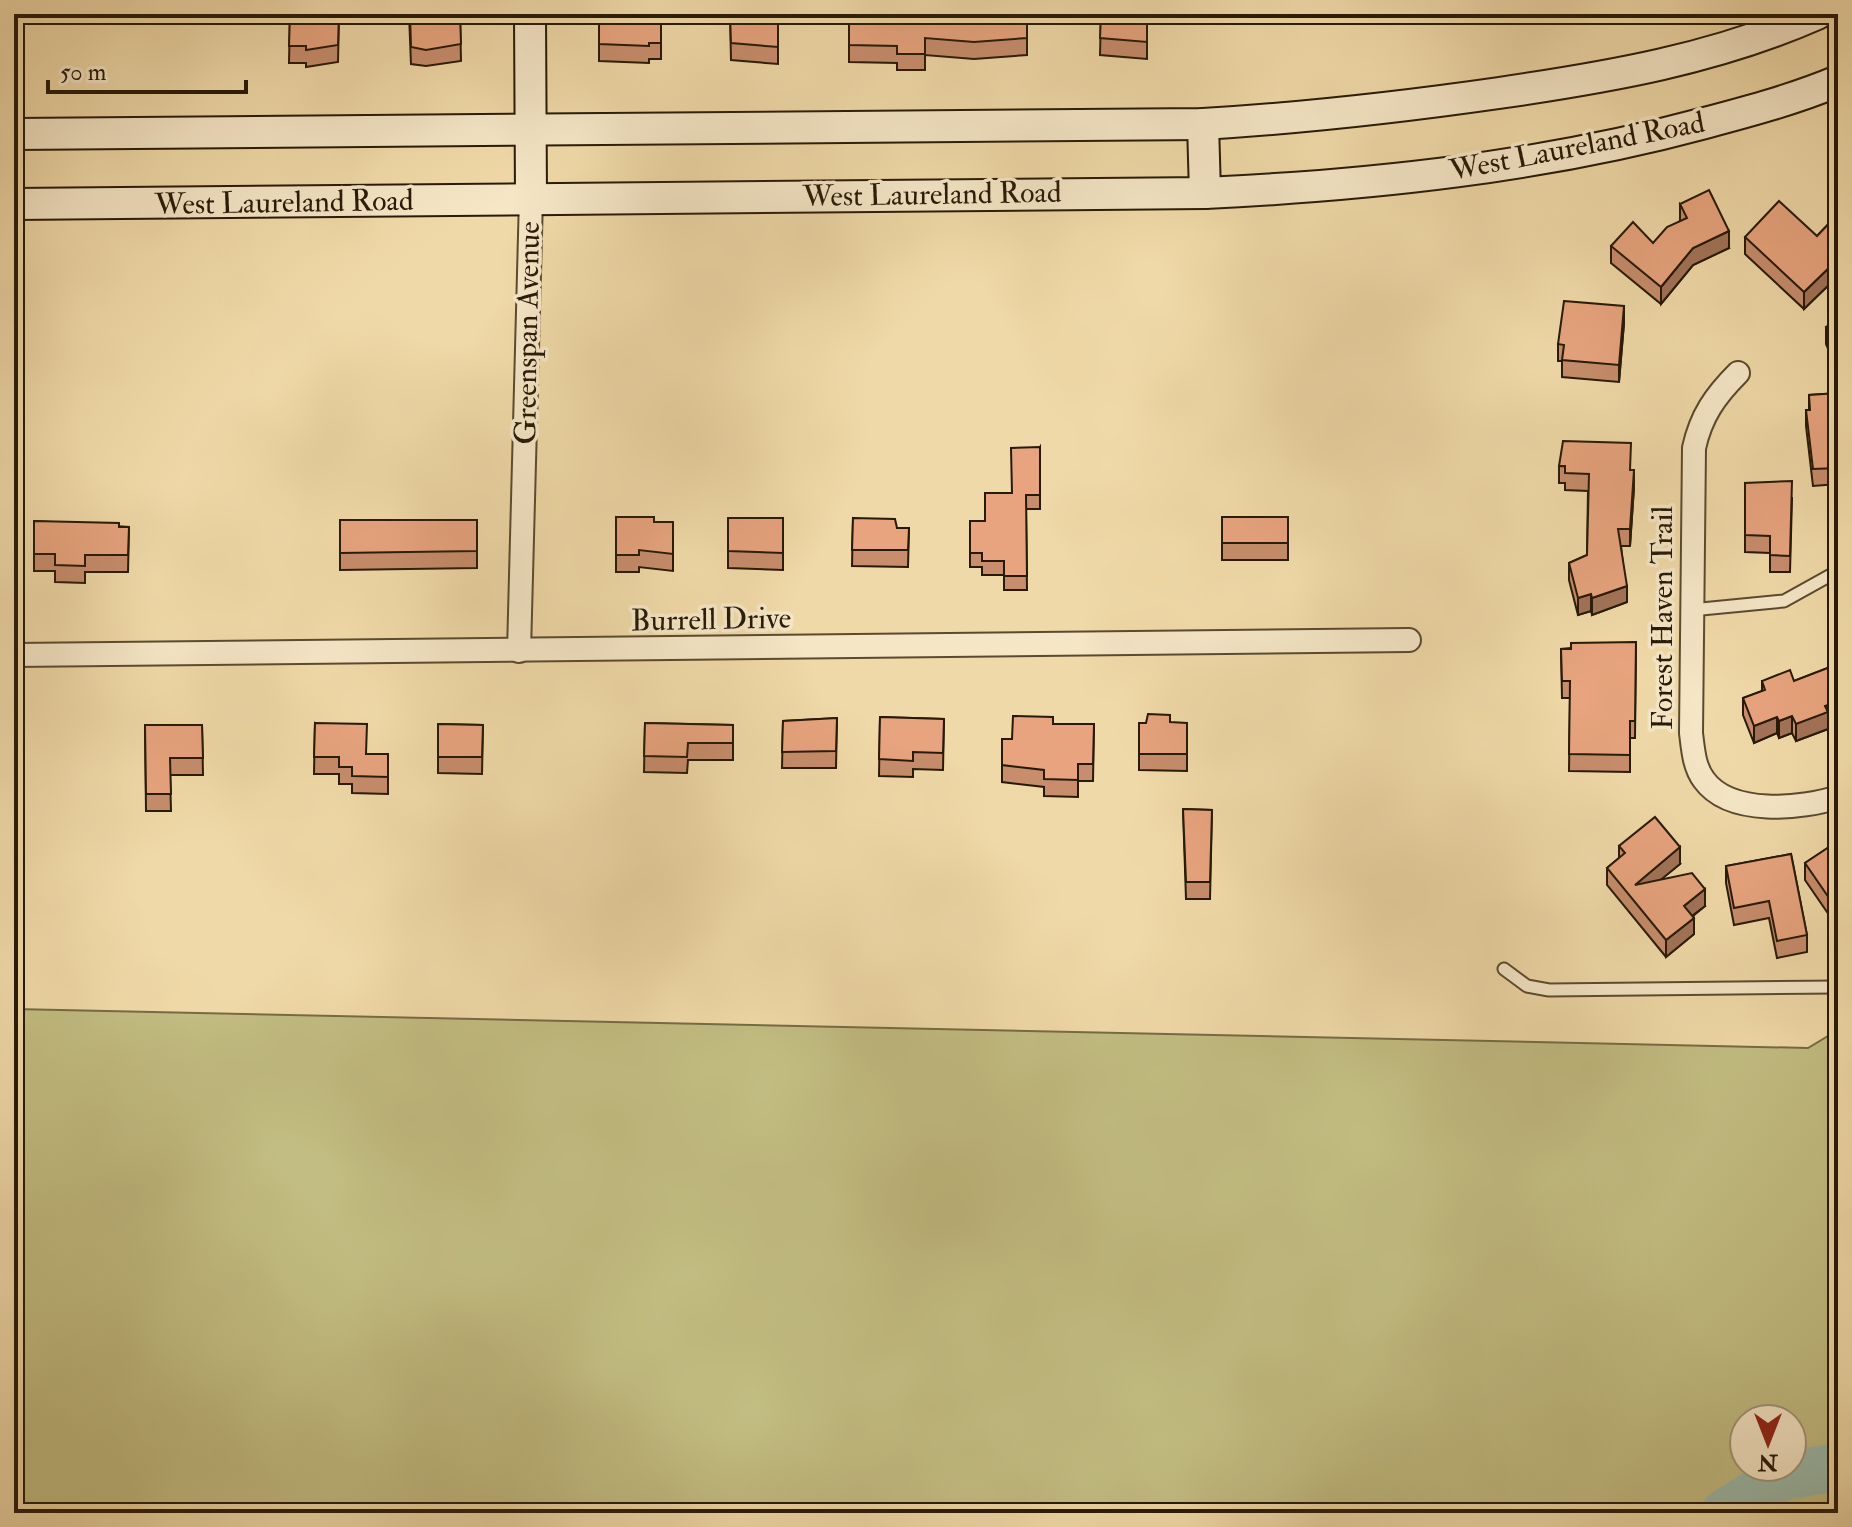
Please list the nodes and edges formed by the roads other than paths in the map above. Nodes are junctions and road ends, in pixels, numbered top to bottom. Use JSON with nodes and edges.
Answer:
{"nodes":[{"id":1,"x":530,"y":14,"type":"edge"},
{"id":2,"x":1817,"y":14,"type":"edge"},
{"id":3,"x":1838,"y":81,"type":"edge"},
{"id":4,"x":1203,"y":124,"type":"junction"},
{"id":5,"x":531,"y":127,"type":"junction"},
{"id":6,"x":14,"y":134,"type":"edge"},
{"id":7,"x":1205,"y":193,"type":"junction"},
{"id":8,"x":531,"y":198,"type":"junction"},
{"id":9,"x":14,"y":204,"type":"edge"},
{"id":10,"x":1738,"y":373,"type":"dead end"},
{"id":11,"x":1838,"y":571,"type":"edge"},
{"id":12,"x":1691,"y":610,"type":"junction"},
{"id":13,"x":1409,"y":640,"type":"dead end"},
{"id":14,"x":519,"y":651,"type":"junction"},
{"id":15,"x":14,"y":655,"type":"edge"},
{"id":16,"x":1838,"y":797,"type":"edge"},
{"id":17,"x":1504,"y":969,"type":"dead end"},
{"id":18,"x":1838,"y":987,"type":"edge"}],
"edges":[{"from":1,"to":5,"type":"main road","name":"Greenspan Avenue"},
{"from":2,"to":4,"type":"main road","name":"West Laureland Road"},
{"from":3,"to":7,"type":"main road","name":"West Laureland Road"},
{"from":4,"to":5,"type":"main road","name":"West Laureland Road"},
{"from":4,"to":7,"type":"main road"},
{"from":5,"to":6,"type":"main road","name":"West Laureland Road"},
{"from":5,"to":8,"type":"main road","name":"Greenspan Avenue"},
{"from":7,"to":8,"type":"main road","name":"West Laureland Road"},
{"from":8,"to":9,"type":"main road","name":"West Laureland Road"},
{"from":8,"to":14,"type":"street","name":"Greenspan Avenue"},
{"from":10,"to":12,"type":"street","name":"Forest Haven Trail"},
{"from":11,"to":12,"type":"lane"},
{"from":12,"to":16,"type":"street","name":"Forest Haven Trail"},
{"from":13,"to":14,"type":"street","name":"Burrell Drive"},
{"from":14,"to":15,"type":"street","name":"Burrell Drive"},
{"from":17,"to":18,"type":"lane"}]}
